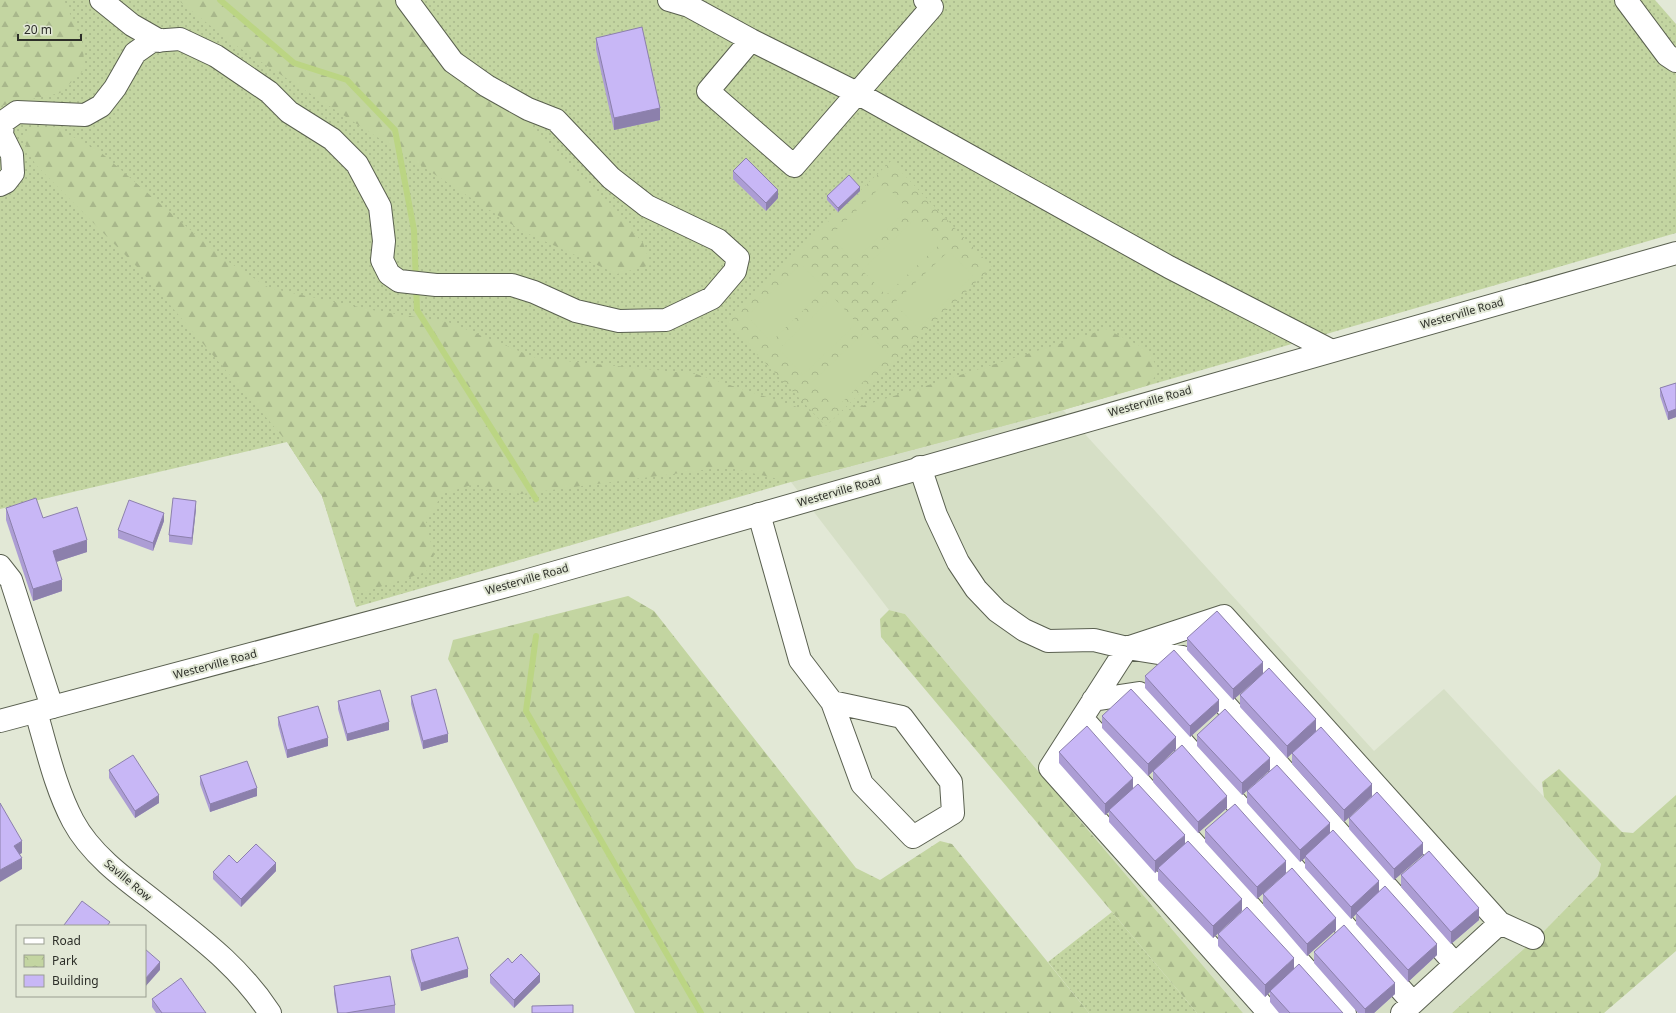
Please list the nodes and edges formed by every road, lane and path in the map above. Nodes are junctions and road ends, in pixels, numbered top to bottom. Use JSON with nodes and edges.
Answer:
{"nodes":[{"id":1,"x":101,"y":0,"type":"edge"},
{"id":2,"x":407,"y":0,"type":"edge"},
{"id":3,"x":669,"y":0,"type":"edge"},
{"id":4,"x":925,"y":0,"type":"edge"},
{"id":5,"x":1626,"y":0,"type":"edge"},
{"id":6,"x":751,"y":40,"type":"junction"},
{"id":7,"x":160,"y":41,"type":"junction"},
{"id":8,"x":1676,"y":61,"type":"edge"},
{"id":9,"x":857,"y":93,"type":"junction"},
{"id":10,"x":0,"y":185,"type":"edge"},
{"id":11,"x":1676,"y":253,"type":"edge"},
{"id":12,"x":1330,"y":350,"type":"junction"},
{"id":13,"x":920,"y":467,"type":"junction"},
{"id":14,"x":758,"y":514,"type":"junction"},
{"id":15,"x":0,"y":566,"type":"edge"},
{"id":16,"x":1128,"y":648,"type":"junction"},
{"id":17,"x":832,"y":702,"type":"junction"},
{"id":18,"x":1088,"y":709,"type":"junction"},
{"id":19,"x":44,"y":710,"type":"junction"},
{"id":20,"x":0,"y":721,"type":"edge"},
{"id":21,"x":1500,"y":923,"type":"junction"},
{"id":22,"x":1533,"y":938,"type":"dead end"},
{"id":23,"x":1455,"y":964,"type":"junction"},
{"id":24,"x":1407,"y":1008,"type":"edge"},
{"id":25,"x":270,"y":1013,"type":"edge"},
{"id":26,"x":1269,"y":1013,"type":"edge"},
{"id":27,"x":1346,"y":1013,"type":"edge"}],
"edges":[{"from":1,"to":7,"type":"main road"},
{"from":2,"to":7,"type":"main road"},
{"from":3,"to":6,"type":"main road"},
{"from":4,"to":9,"type":"main road"},
{"from":5,"to":8,"type":"main road"},
{"from":6,"to":9,"type":"main road"},
{"from":6,"to":9,"type":"main road"},
{"from":7,"to":10,"type":"main road"},
{"from":9,"to":12,"type":"main road"},
{"from":11,"to":12,"type":"main road","name":"Westerville Road"},
{"from":12,"to":13,"type":"main road","name":"Westerville Road"},
{"from":13,"to":14,"type":"main road","name":"Westerville Road"},
{"from":13,"to":16,"type":"main road"},
{"from":14,"to":17,"type":"main road"},
{"from":14,"to":19,"type":"main road","name":"Westerville Road"},
{"from":15,"to":19,"type":"main road","name":"Saville Row"},
{"from":16,"to":18,"type":"main road"},
{"from":16,"to":21,"type":"main road"},
{"from":16,"to":23,"type":"main road"},
{"from":17,"to":17,"type":"main road"},
{"from":18,"to":24,"type":"main road"},
{"from":18,"to":26,"type":"main road"},
{"from":18,"to":27,"type":"main road"},
{"from":19,"to":20,"type":"main road","name":"Westerville Road"},
{"from":19,"to":25,"type":"main road","name":"Saville Row"},
{"from":21,"to":22,"type":"main road"},
{"from":21,"to":23,"type":"main road"},
{"from":23,"to":24,"type":"main road"}]}
